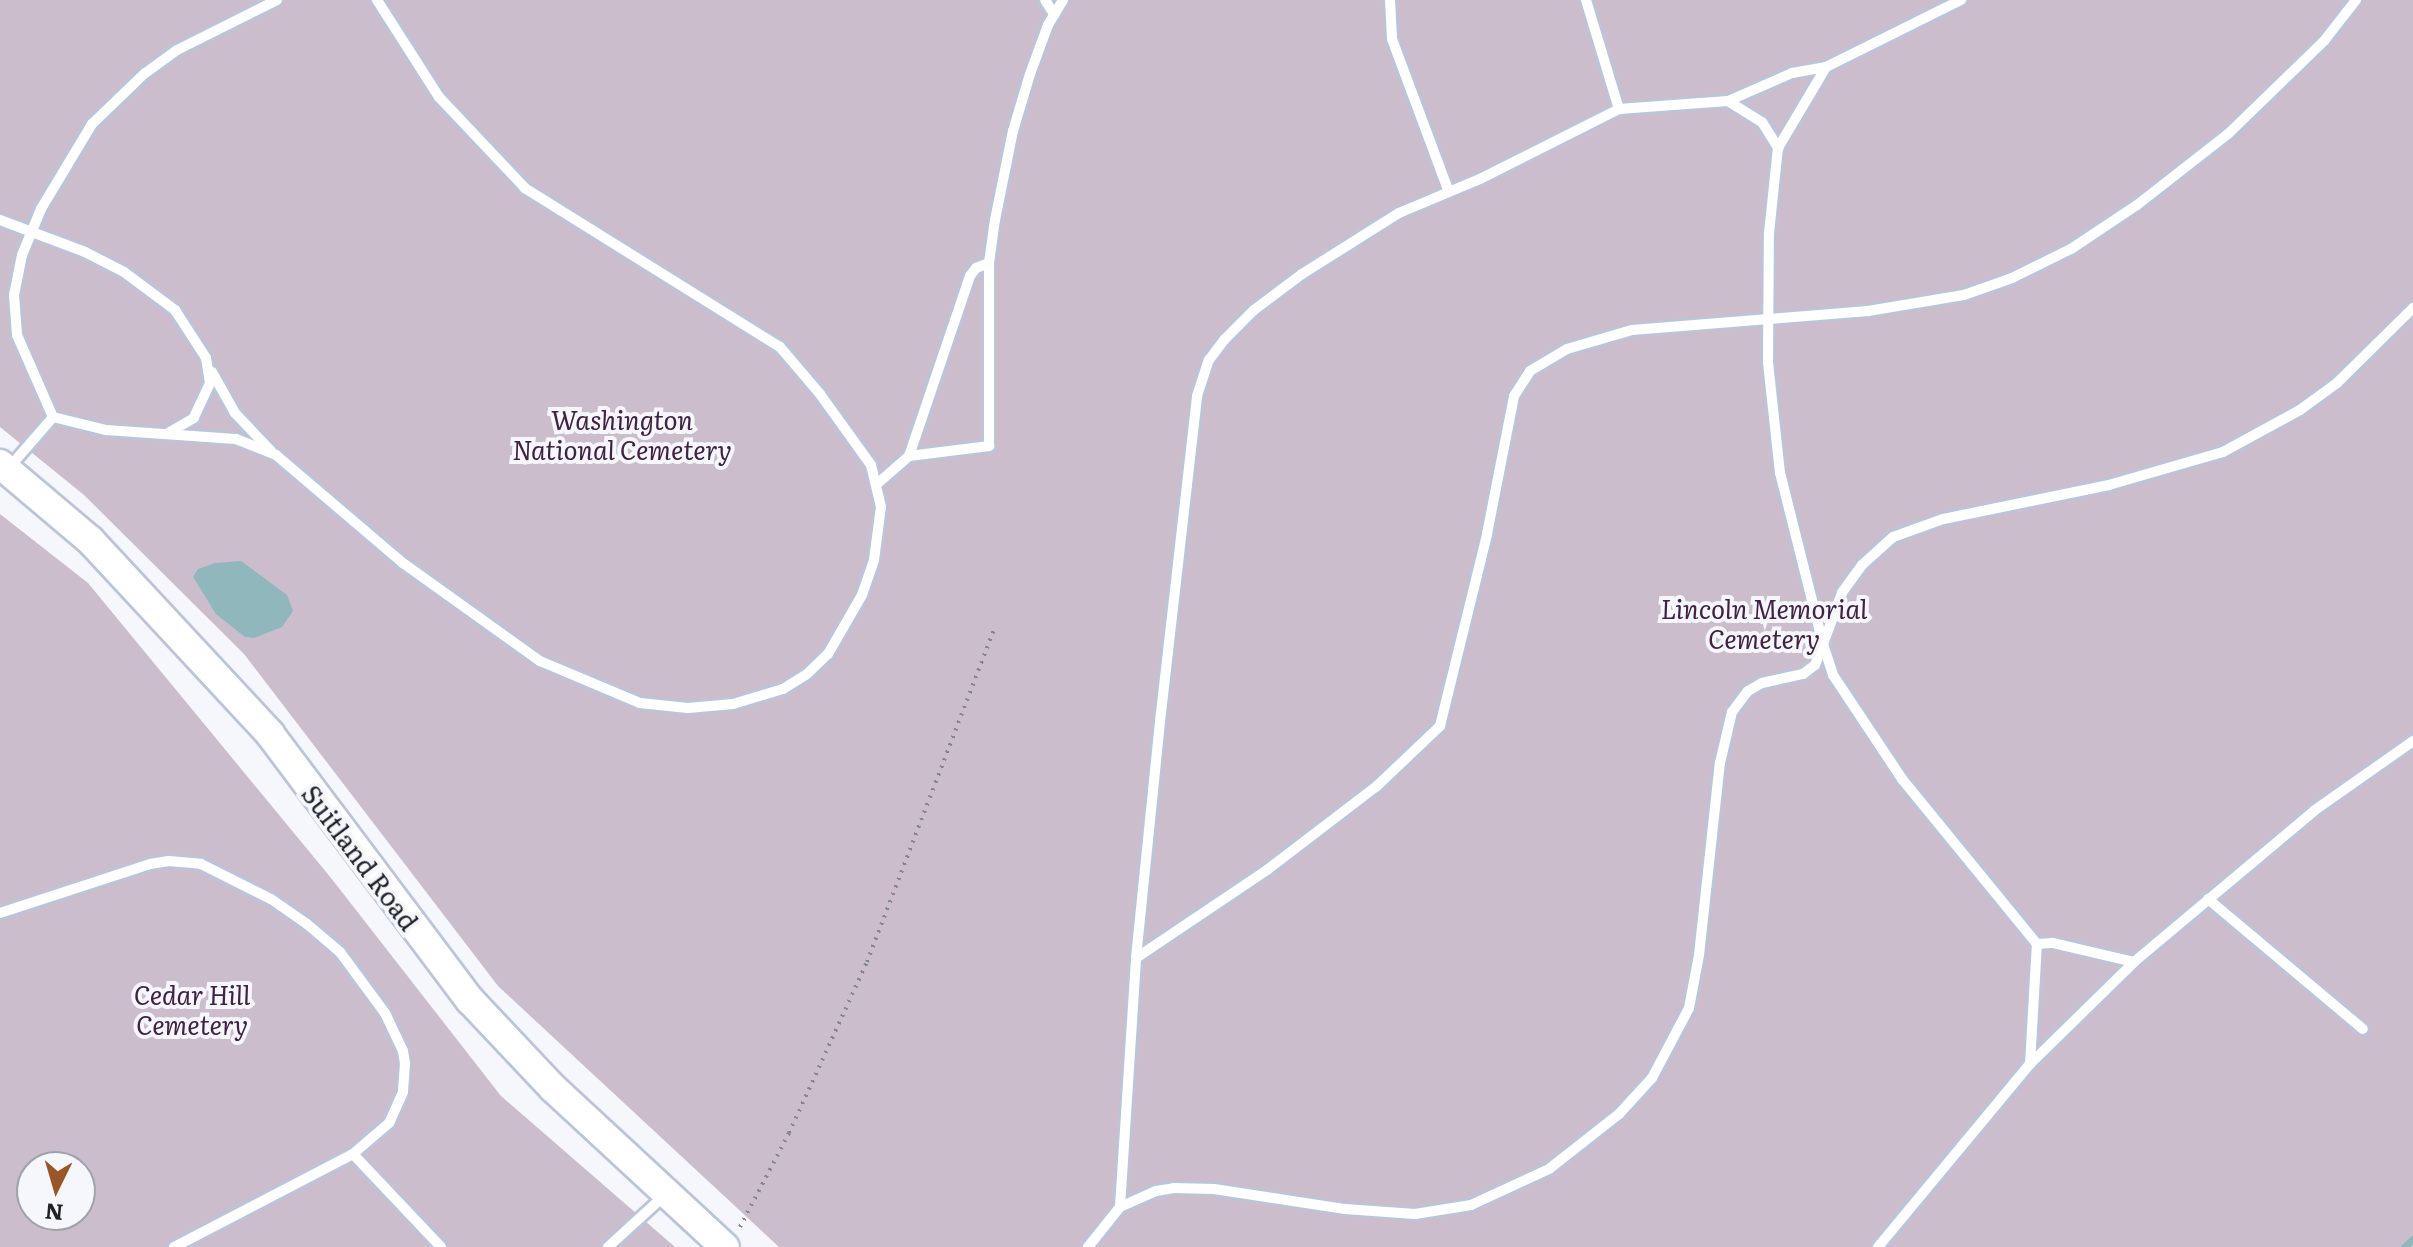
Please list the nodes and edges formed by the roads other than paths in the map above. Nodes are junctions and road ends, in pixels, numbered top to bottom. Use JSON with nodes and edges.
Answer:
{"nodes":[{"id":1,"x":277,"y":0,"type":"edge"},
{"id":2,"x":377,"y":0,"type":"edge"},
{"id":3,"x":1045,"y":0,"type":"edge"},
{"id":4,"x":1063,"y":0,"type":"edge"},
{"id":5,"x":1390,"y":0,"type":"edge"},
{"id":6,"x":1586,"y":0,"type":"edge"},
{"id":7,"x":1961,"y":0,"type":"edge"},
{"id":8,"x":2356,"y":0,"type":"edge"},
{"id":9,"x":1054,"y":14,"type":"junction"},
{"id":10,"x":1826,"y":67,"type":"junction"},
{"id":11,"x":1728,"y":101,"type":"junction"},
{"id":12,"x":1619,"y":109,"type":"junction"},
{"id":13,"x":1778,"y":148,"type":"junction"},
{"id":14,"x":1449,"y":192,"type":"junction"},
{"id":15,"x":0,"y":220,"type":"edge"},
{"id":16,"x":30,"y":232,"type":"junction"},
{"id":17,"x":989,"y":263,"type":"junction"},
{"id":18,"x":2413,"y":308,"type":"edge"},
{"id":19,"x":1768,"y":319,"type":"junction"},
{"id":20,"x":210,"y":369,"type":"junction"},
{"id":21,"x":53,"y":417,"type":"junction"},
{"id":22,"x":168,"y":433,"type":"junction"},
{"id":23,"x":276,"y":455,"type":"junction"},
{"id":24,"x":909,"y":456,"type":"junction"},
{"id":25,"x":2,"y":471,"type":"edge"},
{"id":26,"x":877,"y":484,"type":"junction"},
{"id":27,"x":1823,"y":644,"type":"junction"},
{"id":28,"x":2413,"y":741,"type":"edge"},
{"id":29,"x":2208,"y":899,"type":"junction"},
{"id":30,"x":0,"y":913,"type":"edge"},
{"id":31,"x":2037,"y":944,"type":"junction"},
{"id":32,"x":1136,"y":958,"type":"junction"},
{"id":33,"x":2134,"y":962,"type":"junction"},
{"id":34,"x":2363,"y":1029,"type":"dead end"},
{"id":35,"x":2030,"y":1064,"type":"junction"},
{"id":36,"x":353,"y":1154,"type":"junction"},
{"id":37,"x":667,"y":1194,"type":"junction"},
{"id":38,"x":1120,"y":1207,"type":"junction"},
{"id":39,"x":731,"y":1241,"type":"edge"},
{"id":40,"x":174,"y":1247,"type":"edge"},
{"id":41,"x":441,"y":1247,"type":"edge"},
{"id":42,"x":608,"y":1247,"type":"edge"},
{"id":43,"x":1088,"y":1247,"type":"edge"},
{"id":44,"x":1878,"y":1247,"type":"edge"}],
"edges":[{"from":1,"to":16,"type":"lane"},
{"from":2,"to":26,"type":"lane"},
{"from":3,"to":9,"type":"lane"},
{"from":4,"to":9,"type":"lane"},
{"from":5,"to":14,"type":"lane"},
{"from":6,"to":12,"type":"lane"},
{"from":7,"to":10,"type":"lane"},
{"from":8,"to":19,"type":"lane"},
{"from":9,"to":17,"type":"lane"},
{"from":10,"to":11,"type":"lane"},
{"from":10,"to":13,"type":"lane"},
{"from":11,"to":12,"type":"lane"},
{"from":11,"to":13,"type":"lane"},
{"from":12,"to":14,"type":"lane"},
{"from":13,"to":19,"type":"lane"},
{"from":14,"to":32,"type":"lane"},
{"from":15,"to":16,"type":"lane"},
{"from":16,"to":20,"type":"lane"},
{"from":16,"to":21,"type":"lane"},
{"from":17,"to":24,"type":"lane"},
{"from":17,"to":24,"type":"lane"},
{"from":18,"to":27,"type":"lane"},
{"from":19,"to":27,"type":"lane"},
{"from":19,"to":32,"type":"lane"},
{"from":20,"to":22,"type":"lane"},
{"from":20,"to":23,"type":"lane"},
{"from":21,"to":22,"type":"lane"},
{"from":21,"to":25,"type":"lane"},
{"from":22,"to":23,"type":"lane"},
{"from":23,"to":26,"type":"lane"},
{"from":24,"to":26,"type":"lane"},
{"from":25,"to":37,"type":"main road","name":"Suitland Road"},
{"from":27,"to":31,"type":"lane"},
{"from":27,"to":38,"type":"lane"},
{"from":28,"to":29,"type":"lane"},
{"from":29,"to":33,"type":"lane"},
{"from":29,"to":34,"type":"lane"},
{"from":30,"to":36,"type":"lane"},
{"from":31,"to":33,"type":"lane"},
{"from":31,"to":35,"type":"lane"},
{"from":32,"to":38,"type":"lane"},
{"from":33,"to":35,"type":"lane"},
{"from":35,"to":44,"type":"lane"},
{"from":36,"to":40,"type":"lane"},
{"from":36,"to":41,"type":"lane"},
{"from":37,"to":39,"type":"main road","name":"Suitland Road"},
{"from":37,"to":42,"type":"lane"},
{"from":38,"to":43,"type":"lane"}]}
